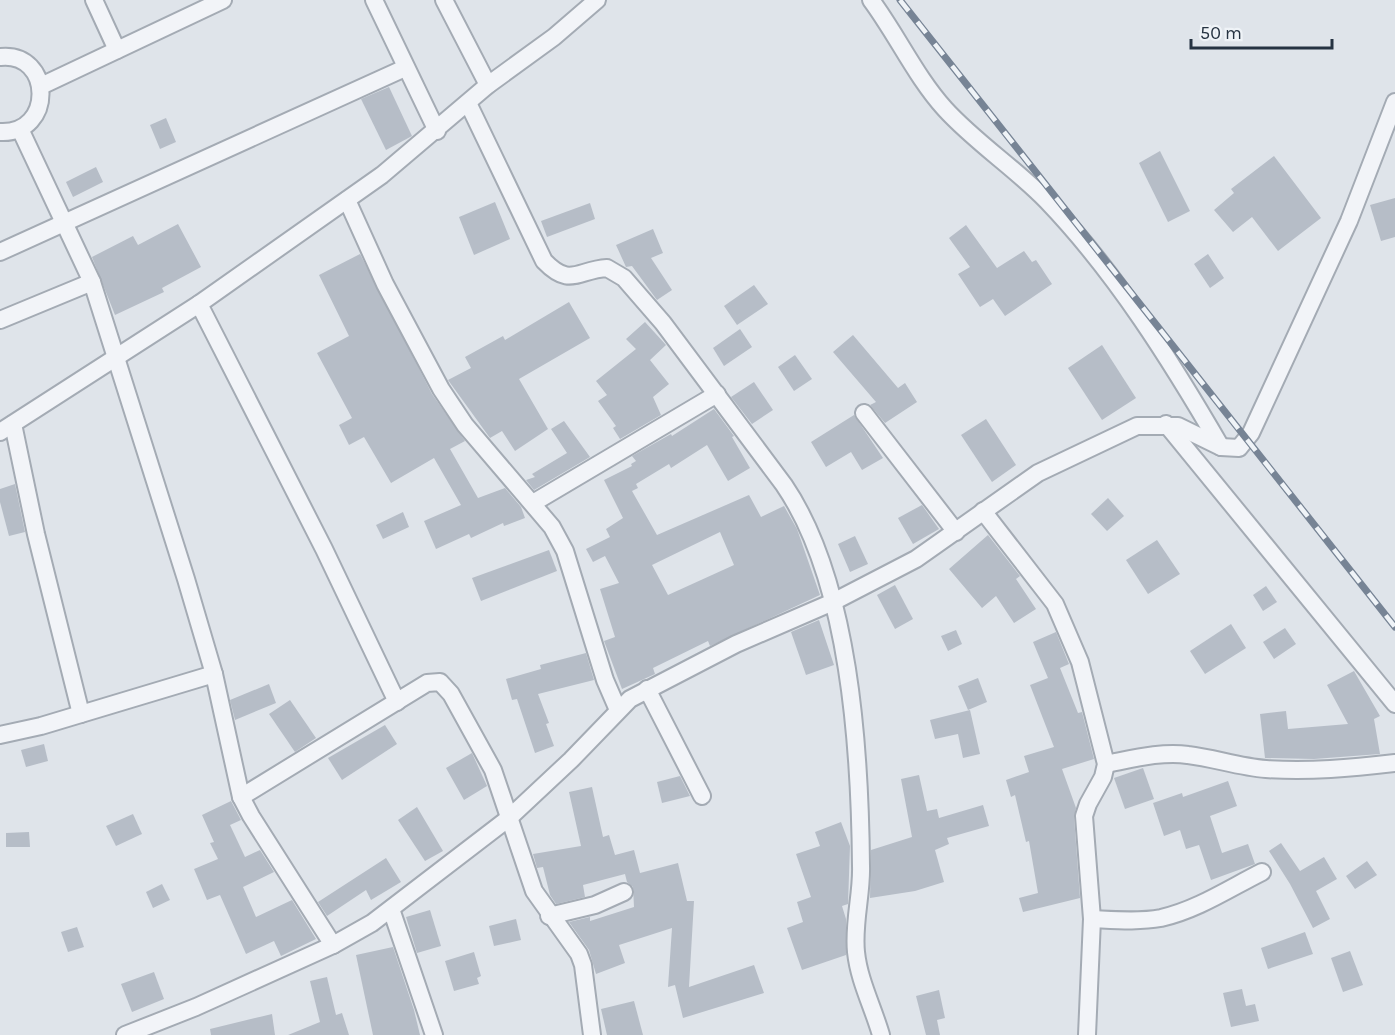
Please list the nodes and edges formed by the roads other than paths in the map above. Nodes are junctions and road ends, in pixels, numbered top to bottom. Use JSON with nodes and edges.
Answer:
{"nodes":[{"id":1,"x":94,"y":0,"type":"edge"},
{"id":2,"x":224,"y":0,"type":"edge"},
{"id":3,"x":374,"y":0,"type":"edge"},
{"id":4,"x":444,"y":0,"type":"edge"},
{"id":5,"x":597,"y":0,"type":"edge"},
{"id":6,"x":871,"y":0,"type":"edge"},
{"id":7,"x":117,"y":50,"type":"junction"},
{"id":8,"x":0,"y":57,"type":"edge"},
{"id":9,"x":405,"y":68,"type":"junction"},
{"id":10,"x":488,"y":85,"type":"junction"},
{"id":11,"x":41,"y":86,"type":"junction"},
{"id":12,"x":468,"y":103,"type":"junction"},
{"id":13,"x":1394,"y":107,"type":"edge"},
{"id":14,"x":20,"y":129,"type":"junction"},
{"id":15,"x":437,"y":131,"type":"junction"},
{"id":16,"x":0,"y":132,"type":"edge"},
{"id":17,"x":347,"y":200,"type":"junction"},
{"id":18,"x":65,"y":221,"type":"junction"},
{"id":19,"x":0,"y":252,"type":"edge"},
{"id":20,"x":92,"y":282,"type":"junction"},
{"id":21,"x":199,"y":304,"type":"junction"},
{"id":22,"x":0,"y":320,"type":"edge"},
{"id":23,"x":116,"y":357,"type":"junction"},
{"id":24,"x":717,"y":394,"type":"junction"},
{"id":25,"x":864,"y":413,"type":"dead end"},
{"id":26,"x":1166,"y":424,"type":"junction"},
{"id":27,"x":7,"y":428,"type":"edge"},
{"id":28,"x":1221,"y":447,"type":"junction"},
{"id":29,"x":533,"y":503,"type":"junction"},
{"id":30,"x":982,"y":511,"type":"junction"},
{"id":31,"x":956,"y":532,"type":"junction"},
{"id":32,"x":833,"y":602,"type":"junction"},
{"id":33,"x":214,"y":674,"type":"junction"},
{"id":34,"x":647,"y":689,"type":"junction"},
{"id":35,"x":397,"y":702,"type":"junction"},
{"id":36,"x":1395,"y":704,"type":"edge"},
{"id":37,"x":618,"y":710,"type":"junction"},
{"id":38,"x":81,"y":714,"type":"junction"},
{"id":39,"x":0,"y":735,"type":"edge"},
{"id":40,"x":1395,"y":763,"type":"edge"},
{"id":41,"x":1106,"y":764,"type":"junction"},
{"id":42,"x":702,"y":796,"type":"dead end"},
{"id":43,"x":241,"y":797,"type":"junction"},
{"id":44,"x":509,"y":818,"type":"junction"},
{"id":45,"x":1262,"y":872,"type":"dead end"},
{"id":46,"x":624,"y":892,"type":"dead end"},
{"id":47,"x":391,"y":909,"type":"junction"},
{"id":48,"x":549,"y":916,"type":"junction"},
{"id":49,"x":1092,"y":919,"type":"junction"},
{"id":50,"x":333,"y":945,"type":"junction"},
{"id":51,"x":125,"y":1035,"type":"edge"},
{"id":52,"x":434,"y":1035,"type":"edge"},
{"id":53,"x":592,"y":1035,"type":"edge"},
{"id":54,"x":881,"y":1035,"type":"edge"},
{"id":55,"x":1088,"y":1035,"type":"edge"}],
"edges":[{"from":1,"to":7,"type":"street"},
{"from":2,"to":7,"type":"street"},
{"from":3,"to":9,"type":"street"},
{"from":4,"to":10,"type":"street"},
{"from":5,"to":10,"type":"street"},
{"from":6,"to":28,"type":"street"},
{"from":7,"to":11,"type":"street"},
{"from":8,"to":11,"type":"street"},
{"from":9,"to":15,"type":"street"},
{"from":9,"to":18,"type":"street"},
{"from":10,"to":12,"type":"street"},
{"from":11,"to":14,"type":"street"},
{"from":12,"to":15,"type":"street"},
{"from":12,"to":24,"type":"street"},
{"from":13,"to":28,"type":"street"},
{"from":14,"to":16,"type":"street"},
{"from":14,"to":18,"type":"street"},
{"from":15,"to":17,"type":"street"},
{"from":17,"to":21,"type":"street"},
{"from":17,"to":29,"type":"street"},
{"from":18,"to":19,"type":"street"},
{"from":18,"to":20,"type":"street"},
{"from":20,"to":22,"type":"street"},
{"from":20,"to":23,"type":"street"},
{"from":21,"to":23,"type":"street"},
{"from":21,"to":35,"type":"street"},
{"from":23,"to":27,"type":"street"},
{"from":23,"to":33,"type":"street"},
{"from":24,"to":29,"type":"street"},
{"from":24,"to":32,"type":"street"},
{"from":25,"to":31,"type":"street"},
{"from":26,"to":28,"type":"street"},
{"from":26,"to":30,"type":"street"},
{"from":26,"to":36,"type":"street"},
{"from":27,"to":38,"type":"street"},
{"from":29,"to":37,"type":"street"},
{"from":30,"to":31,"type":"street"},
{"from":30,"to":41,"type":"street"},
{"from":31,"to":32,"type":"street"},
{"from":32,"to":34,"type":"street"},
{"from":32,"to":54,"type":"street"},
{"from":33,"to":38,"type":"street"},
{"from":33,"to":43,"type":"street"},
{"from":34,"to":37,"type":"street"},
{"from":34,"to":42,"type":"street"},
{"from":35,"to":43,"type":"street"},
{"from":35,"to":44,"type":"street"},
{"from":37,"to":44,"type":"street"},
{"from":38,"to":39,"type":"street"},
{"from":40,"to":41,"type":"street"},
{"from":41,"to":49,"type":"street"},
{"from":43,"to":50,"type":"street"},
{"from":44,"to":47,"type":"street"},
{"from":44,"to":48,"type":"street"},
{"from":45,"to":49,"type":"street"},
{"from":46,"to":48,"type":"street"},
{"from":47,"to":50,"type":"street"},
{"from":47,"to":52,"type":"street"},
{"from":48,"to":53,"type":"street"},
{"from":49,"to":55,"type":"street"},
{"from":50,"to":51,"type":"street"}]}
